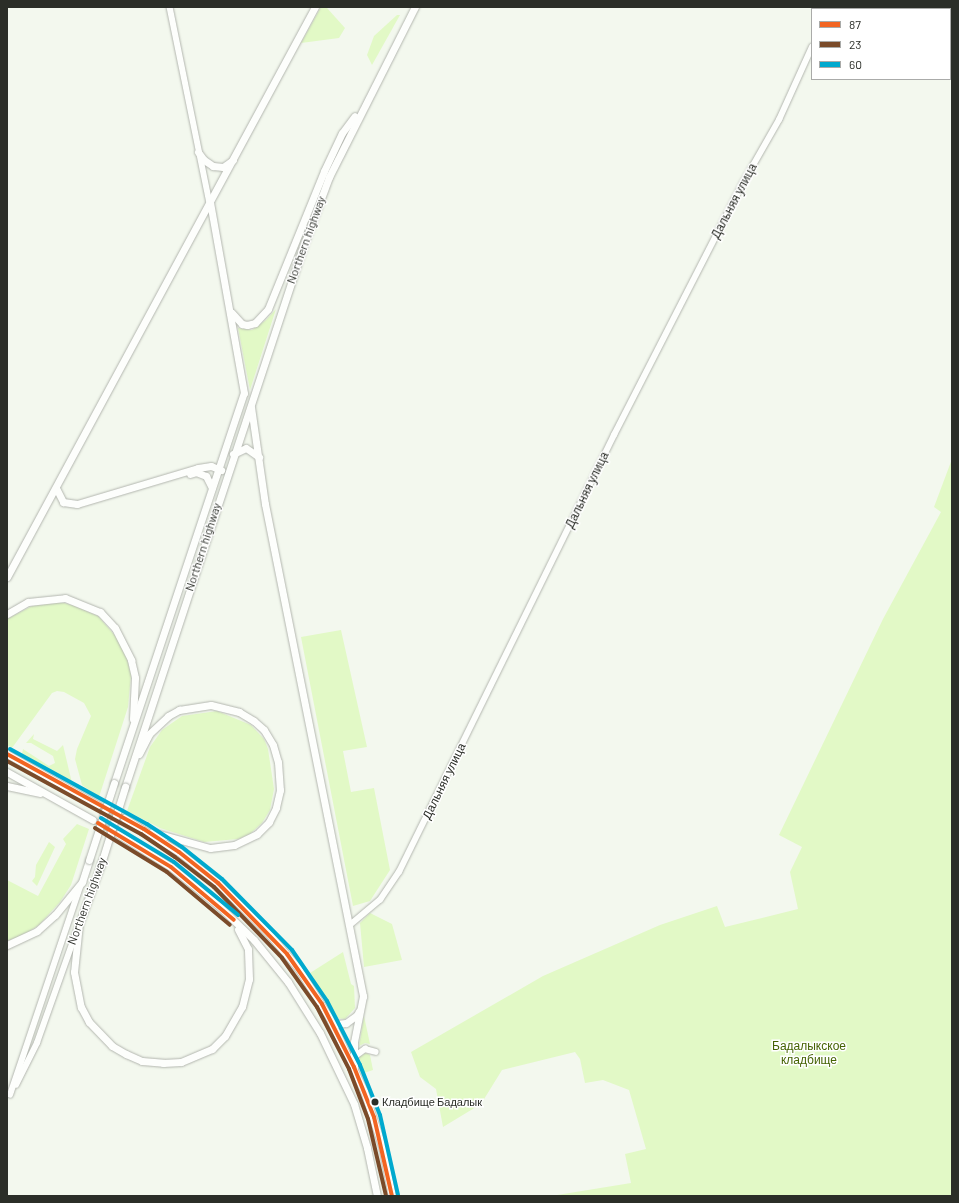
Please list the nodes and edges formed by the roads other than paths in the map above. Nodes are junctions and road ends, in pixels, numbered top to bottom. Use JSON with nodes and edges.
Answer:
{"nodes":[{"id":1,"x":170,"y":7,"type":"edge"},
{"id":2,"x":315,"y":7,"type":"edge"},
{"id":3,"x":415,"y":7,"type":"edge"},
{"id":4,"x":811,"y":49,"type":"edge"},
{"id":5,"x":364,"y":104,"type":"junction"},
{"id":6,"x":198,"y":152,"type":"junction"},
{"id":7,"x":234,"y":159,"type":"junction"},
{"id":8,"x":210,"y":203,"type":"junction"},
{"id":9,"x":230,"y":311,"type":"junction"},
{"id":10,"x":250,"y":405,"type":"junction"},
{"id":11,"x":233,"y":454,"type":"junction"},
{"id":12,"x":258,"y":457,"type":"junction"},
{"id":13,"x":218,"y":468,"type":"junction"},
{"id":14,"x":227,"y":472,"type":"junction"},
{"id":15,"x":180,"y":475,"type":"junction"},
{"id":16,"x":56,"y":488,"type":"junction"},
{"id":17,"x":212,"y":488,"type":"junction"},
{"id":18,"x":7,"y":577,"type":"edge"},
{"id":19,"x":7,"y":614,"type":"edge"},
{"id":20,"x":132,"y":728,"type":"junction"},
{"id":21,"x":8,"y":754,"type":"edge"},
{"id":22,"x":7,"y":772,"type":"edge"},
{"id":23,"x":128,"y":778,"type":"junction"},
{"id":24,"x":7,"y":786,"type":"edge"},
{"id":25,"x":48,"y":795,"type":"junction"},
{"id":26,"x":98,"y":805,"type":"tunnel mouth"},
{"id":27,"x":124,"y":818,"type":"tunnel mouth"},
{"id":28,"x":93,"y":820,"type":"tunnel mouth"},
{"id":29,"x":144,"y":829,"type":"junction"},
{"id":30,"x":118,"y":834,"type":"tunnel mouth"},
{"id":31,"x":82,"y":882,"type":"junction"},
{"id":32,"x":231,"y":917,"type":"junction"},
{"id":33,"x":79,"y":924,"type":"junction"},
{"id":34,"x":350,"y":924,"type":"junction"},
{"id":35,"x":7,"y":945,"type":"edge"},
{"id":36,"x":364,"y":996,"type":"junction"},
{"id":37,"x":329,"y":1017,"type":"junction"},
{"id":38,"x":376,"y":1052,"type":"dead end"},
{"id":39,"x":354,"y":1057,"type":"junction"},
{"id":40,"x":354,"y":1067,"type":"junction"},
{"id":41,"x":8,"y":1097,"type":"edge"},
{"id":42,"x":388,"y":1176,"type":"junction"},
{"id":43,"x":374,"y":1178,"type":"junction"},
{"id":44,"x":377,"y":1196,"type":"edge"},
{"id":45,"x":392,"y":1196,"type":"edge"}],
"edges":[{"from":1,"to":6,"type":"street"},
{"from":2,"to":7,"type":"main road"},
{"from":3,"to":5,"type":"main road","name":"Northern highway"},
{"from":4,"to":34,"type":"street","name":"Дальняя улица"},
{"from":5,"to":9,"type":"main road"},
{"from":5,"to":10,"type":"main road","name":"Northern highway"},
{"from":6,"to":7,"type":"main road"},
{"from":6,"to":8,"type":"street"},
{"from":7,"to":8,"type":"main road"},
{"from":8,"to":9,"type":"main road","name":"Northern highway"},
{"from":8,"to":16,"type":"main road"},
{"from":9,"to":13,"type":"main road","name":"Northern highway"},
{"from":10,"to":11,"type":"main road","name":"Northern highway"},
{"from":10,"to":12,"type":"main road"},
{"from":11,"to":12,"type":"main road"},
{"from":11,"to":14,"type":"main road","name":"Northern highway"},
{"from":12,"to":34,"type":"main road"},
{"from":13,"to":14,"type":"main road"},
{"from":13,"to":15,"type":"main road"},
{"from":13,"to":17,"type":"main road","name":"Northern highway"},
{"from":14,"to":23,"type":"main road","name":"Northern highway"},
{"from":15,"to":16,"type":"main road"},
{"from":15,"to":17,"type":"main road"},
{"from":16,"to":18,"type":"main road"},
{"from":17,"to":20,"type":"main road","name":"Northern highway"},
{"from":19,"to":20,"type":"main road"},
{"from":20,"to":31,"type":"main road","name":"Northern highway","bridge":true},
{"from":21,"to":26,"type":"main road"},
{"from":22,"to":25,"type":"main road"},
{"from":23,"to":29,"type":"main road"},
{"from":23,"to":33,"type":"main road","name":"Northern highway","bridge":true},
{"from":24,"to":25,"type":"main road"},
{"from":25,"to":28,"type":"main road"},
{"from":27,"to":29,"type":"main road"},
{"from":29,"to":37,"type":"main road"},
{"from":30,"to":32,"type":"main road"},
{"from":31,"to":35,"type":"main road"},
{"from":31,"to":41,"type":"street","name":"Northern highway"},
{"from":32,"to":33,"type":"main road"},
{"from":32,"to":43,"type":"main road"},
{"from":33,"to":41,"type":"street","name":"Northern highway"},
{"from":34,"to":36,"type":"main road"},
{"from":36,"to":37,"type":"main road"},
{"from":36,"to":39,"type":"main road"},
{"from":37,"to":40,"type":"main road"},
{"from":38,"to":39,"type":"street"},
{"from":39,"to":40,"type":"main road"},
{"from":40,"to":42,"type":"main road"},
{"from":42,"to":43,"type":"main road"},
{"from":42,"to":45,"type":"main road"},
{"from":43,"to":44,"type":"main road"}]}
